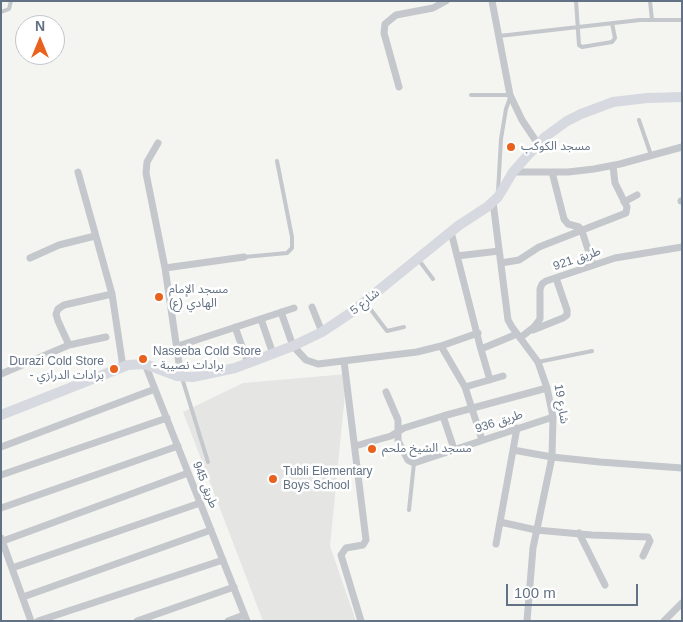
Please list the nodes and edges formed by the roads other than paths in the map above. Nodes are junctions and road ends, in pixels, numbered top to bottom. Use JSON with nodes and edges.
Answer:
{"nodes":[{"id":1,"x":11,"y":1,"type":"edge"},
{"id":2,"x":426,"y":1,"type":"edge"},
{"id":3,"x":446,"y":1,"type":"edge"},
{"id":4,"x":492,"y":1,"type":"edge"},
{"id":5,"x":576,"y":1,"type":"edge"},
{"id":6,"x":650,"y":1,"type":"edge"},
{"id":7,"x":428,"y":9,"type":"junction"},
{"id":8,"x":1,"y":12,"type":"edge"},
{"id":9,"x":652,"y":20,"type":"junction"},
{"id":10,"x":682,"y":20,"type":"edge"},
{"id":11,"x":612,"y":23,"type":"junction"},
{"id":12,"x":577,"y":28,"type":"junction"},
{"id":13,"x":498,"y":36,"type":"junction"},
{"id":14,"x":399,"y":87,"type":"dead end"},
{"id":15,"x":471,"y":95,"type":"dead end"},
{"id":16,"x":510,"y":96,"type":"junction"},
{"id":17,"x":682,"y":97,"type":"edge"},
{"id":18,"x":639,"y":120,"type":"dead end"},
{"id":19,"x":158,"y":143,"type":"dead end"},
{"id":20,"x":538,"y":144,"type":"junction"},
{"id":21,"x":682,"y":147,"type":"edge"},
{"id":22,"x":651,"y":155,"type":"junction"},
{"id":23,"x":277,"y":161,"type":"dead end"},
{"id":24,"x":613,"y":166,"type":"junction"},
{"id":25,"x":78,"y":172,"type":"dead end"},
{"id":26,"x":513,"y":172,"type":"junction"},
{"id":27,"x":552,"y":172,"type":"junction"},
{"id":28,"x":638,"y":195,"type":"dead end"},
{"id":29,"x":496,"y":199,"type":"junction"},
{"id":30,"x":624,"y":202,"type":"junction"},
{"id":31,"x":582,"y":231,"type":"junction"},
{"id":32,"x":451,"y":232,"type":"junction"},
{"id":33,"x":95,"y":236,"type":"junction"},
{"id":34,"x":682,"y":247,"type":"edge"},
{"id":35,"x":500,"y":251,"type":"junction"},
{"id":36,"x":457,"y":256,"type":"junction"},
{"id":37,"x":244,"y":257,"type":"joint"},
{"id":38,"x":30,"y":258,"type":"dead end"},
{"id":39,"x":418,"y":259,"type":"junction"},
{"id":40,"x":501,"y":263,"type":"junction"},
{"id":41,"x":593,"y":265,"type":"junction"},
{"id":42,"x":165,"y":268,"type":"junction"},
{"id":43,"x":556,"y":278,"type":"junction"},
{"id":44,"x":432,"y":279,"type":"dead end"},
{"id":45,"x":112,"y":294,"type":"junction"},
{"id":46,"x":365,"y":302,"type":"junction"},
{"id":47,"x":312,"y":307,"type":"dead end"},
{"id":48,"x":294,"y":308,"type":"dead end"},
{"id":49,"x":281,"y":312,"type":"junction"},
{"id":50,"x":261,"y":319,"type":"junction"},
{"id":51,"x":235,"y":328,"type":"junction"},
{"id":52,"x":404,"y":328,"type":"dead end"},
{"id":53,"x":531,"y":331,"type":"junction"},
{"id":54,"x":322,"y":332,"type":"junction"},
{"id":55,"x":478,"y":333,"type":"junction"},
{"id":56,"x":518,"y":336,"type":"junction"},
{"id":57,"x":106,"y":337,"type":"dead end"},
{"id":58,"x":69,"y":345,"type":"junction"},
{"id":59,"x":178,"y":346,"type":"junction"},
{"id":60,"x":293,"y":346,"type":"junction"},
{"id":61,"x":442,"y":346,"type":"junction"},
{"id":62,"x":481,"y":349,"type":"junction"},
{"id":63,"x":592,"y":351,"type":"dead end"},
{"id":64,"x":273,"y":354,"type":"junction"},
{"id":65,"x":344,"y":361,"type":"junction"},
{"id":66,"x":538,"y":362,"type":"junction"},
{"id":67,"x":145,"y":364,"type":"junction"},
{"id":68,"x":248,"y":364,"type":"junction"},
{"id":69,"x":123,"y":367,"type":"junction"},
{"id":70,"x":1,"y":374,"type":"edge"},
{"id":71,"x":502,"y":376,"type":"dead end"},
{"id":72,"x":181,"y":377,"type":"junction"},
{"id":73,"x":490,"y":380,"type":"junction"},
{"id":74,"x":465,"y":387,"type":"junction"},
{"id":75,"x":547,"y":388,"type":"junction"},
{"id":76,"x":155,"y":389,"type":"junction"},
{"id":77,"x":386,"y":392,"type":"dead end"},
{"id":78,"x":472,"y":409,"type":"junction"},
{"id":79,"x":1,"y":415,"type":"edge"},
{"id":80,"x":442,"y":416,"type":"junction"},
{"id":81,"x":553,"y":417,"type":"junction"},
{"id":82,"x":167,"y":418,"type":"junction"},
{"id":83,"x":517,"y":428,"type":"junction"},
{"id":84,"x":397,"y":432,"type":"junction"},
{"id":85,"x":482,"y":440,"type":"junction"},
{"id":86,"x":178,"y":446,"type":"junction"},
{"id":87,"x":355,"y":446,"type":"junction"},
{"id":88,"x":1,"y":448,"type":"edge"},
{"id":89,"x":454,"y":449,"type":"junction"},
{"id":90,"x":513,"y":450,"type":"junction"},
{"id":91,"x":552,"y":457,"type":"junction"},
{"id":92,"x":208,"y":462,"type":"dead end"},
{"id":93,"x":414,"y":463,"type":"junction"},
{"id":94,"x":682,"y":468,"type":"edge"},
{"id":95,"x":188,"y":473,"type":"junction"},
{"id":96,"x":1,"y":475,"type":"edge"},
{"id":97,"x":200,"y":503,"type":"junction"},
{"id":98,"x":1,"y":508,"type":"edge"},
{"id":99,"x":409,"y":510,"type":"dead end"},
{"id":100,"x":500,"y":522,"type":"junction"},
{"id":101,"x":211,"y":530,"type":"junction"},
{"id":102,"x":536,"y":530,"type":"junction"},
{"id":103,"x":579,"y":533,"type":"junction"},
{"id":104,"x":2,"y":540,"type":"edge"},
{"id":105,"x":496,"y":544,"type":"dead end"},
{"id":106,"x":642,"y":556,"type":"dead end"},
{"id":107,"x":223,"y":560,"type":"junction"},
{"id":108,"x":12,"y":568,"type":"junction"},
{"id":109,"x":605,"y":585,"type":"dead end"},
{"id":110,"x":234,"y":587,"type":"junction"},
{"id":111,"x":23,"y":597,"type":"junction"},
{"id":112,"x":682,"y":603,"type":"edge"},
{"id":113,"x":246,"y":618,"type":"edge"},
{"id":114,"x":31,"y":621,"type":"edge"},
{"id":115,"x":38,"y":621,"type":"edge"},
{"id":116,"x":137,"y":621,"type":"edge"},
{"id":117,"x":228,"y":621,"type":"edge"},
{"id":118,"x":361,"y":621,"type":"edge"},
{"id":119,"x":527,"y":621,"type":"edge"},
{"id":120,"x":664,"y":621,"type":"edge"}],
"edges":[{"from":1,"to":8,"type":"lane"},
{"from":2,"to":7,"type":"street"},
{"from":3,"to":7,"type":"street"},
{"from":4,"to":13,"type":"street"},
{"from":5,"to":12,"type":"lane"},
{"from":6,"to":9,"type":"lane"},
{"from":7,"to":14,"type":"street"},
{"from":9,"to":10,"type":"lane"},
{"from":9,"to":11,"type":"lane"},
{"from":11,"to":12,"type":"lane"},
{"from":11,"to":12,"type":"lane"},
{"from":12,"to":13,"type":"lane"},
{"from":13,"to":16,"type":"street"},
{"from":15,"to":16,"type":"lane"},
{"from":16,"to":20,"type":"street"},
{"from":16,"to":29,"type":"lane"},
{"from":17,"to":20,"type":"street","name":"شارع 5"},
{"from":18,"to":22,"type":"lane"},
{"from":19,"to":42,"type":"street"},
{"from":20,"to":26,"type":"street","name":"شارع 5"},
{"from":21,"to":22,"type":"street"},
{"from":22,"to":24,"type":"street"},
{"from":23,"to":37,"type":"lane"},
{"from":24,"to":27,"type":"street"},
{"from":24,"to":30,"type":"street"},
{"from":25,"to":33,"type":"street"},
{"from":26,"to":27,"type":"street"},
{"from":26,"to":29,"type":"street","name":"شارع 5"},
{"from":27,"to":31,"type":"street"},
{"from":28,"to":30,"type":"street"},
{"from":29,"to":32,"type":"street","name":"شارع 5"},
{"from":29,"to":35,"type":"street","name":"شارع 19"},
{"from":30,"to":31,"type":"street"},
{"from":31,"to":40,"type":"street"},
{"from":31,"to":41,"type":"street"},
{"from":32,"to":36,"type":"street"},
{"from":32,"to":39,"type":"street","name":"شارع 5"},
{"from":33,"to":38,"type":"street"},
{"from":33,"to":45,"type":"street"},
{"from":34,"to":41,"type":"street","name":"طريق 921"},
{"from":35,"to":36,"type":"street"},
{"from":35,"to":40,"type":"street","name":"شارع 19"},
{"from":36,"to":55,"type":"street"},
{"from":37,"to":42,"type":"street"},
{"from":39,"to":44,"type":"lane"},
{"from":39,"to":46,"type":"street","name":"شارع 5"},
{"from":40,"to":56,"type":"street","name":"شارع 19"},
{"from":41,"to":43,"type":"street","name":"طريق 921"},
{"from":42,"to":59,"type":"street"},
{"from":43,"to":53,"type":"street","name":"طريق 921"},
{"from":43,"to":53,"type":"street"},
{"from":45,"to":58,"type":"street"},
{"from":45,"to":69,"type":"street"},
{"from":46,"to":52,"type":"lane"},
{"from":46,"to":54,"type":"street","name":"شارع 5"},
{"from":47,"to":54,"type":"street"},
{"from":48,"to":49,"type":"street"},
{"from":49,"to":50,"type":"street"},
{"from":49,"to":60,"type":"street"},
{"from":50,"to":51,"type":"street"},
{"from":50,"to":64,"type":"street"},
{"from":51,"to":59,"type":"street"},
{"from":51,"to":68,"type":"street"},
{"from":53,"to":56,"type":"street"},
{"from":54,"to":60,"type":"street","name":"شارع 5"},
{"from":55,"to":61,"type":"street"},
{"from":55,"to":62,"type":"street"},
{"from":56,"to":62,"type":"street"},
{"from":56,"to":66,"type":"street","name":"شارع 19"},
{"from":57,"to":58,"type":"street"},
{"from":58,"to":70,"type":"street"},
{"from":59,"to":72,"type":"street"},
{"from":60,"to":64,"type":"street","name":"شارع 5"},
{"from":60,"to":65,"type":"street"},
{"from":61,"to":65,"type":"street"},
{"from":61,"to":74,"type":"street"},
{"from":62,"to":73,"type":"street"},
{"from":63,"to":66,"type":"lane"},
{"from":64,"to":68,"type":"street","name":"شارع 5"},
{"from":65,"to":87,"type":"street"},
{"from":66,"to":75,"type":"street","name":"شارع 19"},
{"from":67,"to":69,"type":"street","name":"شارع 5"},
{"from":67,"to":72,"type":"street","name":"شارع 5"},
{"from":67,"to":76,"type":"street","name":"طريق 945"},
{"from":68,"to":72,"type":"street","name":"شارع 5"},
{"from":69,"to":79,"type":"street","name":"شارع 5"},
{"from":71,"to":73,"type":"street"},
{"from":72,"to":92,"type":"lane"},
{"from":73,"to":74,"type":"street"},
{"from":74,"to":78,"type":"street"},
{"from":75,"to":78,"type":"street"},
{"from":75,"to":81,"type":"street","name":"شارع 19"},
{"from":76,"to":82,"type":"street","name":"طريق 945"},
{"from":76,"to":88,"type":"street"},
{"from":77,"to":84,"type":"street"},
{"from":78,"to":80,"type":"street"},
{"from":78,"to":85,"type":"street"},
{"from":80,"to":84,"type":"street"},
{"from":80,"to":89,"type":"street"},
{"from":81,"to":83,"type":"street","name":"طريق 936"},
{"from":81,"to":91,"type":"street","name":"شارع 19"},
{"from":82,"to":86,"type":"street","name":"طريق 945"},
{"from":82,"to":96,"type":"street"},
{"from":83,"to":85,"type":"street","name":"طريق 936"},
{"from":83,"to":90,"type":"street"},
{"from":84,"to":87,"type":"street"},
{"from":84,"to":93,"type":"street"},
{"from":85,"to":89,"type":"street","name":"طريق 936"},
{"from":86,"to":95,"type":"street","name":"طريق 945"},
{"from":86,"to":98,"type":"street"},
{"from":87,"to":118,"type":"street"},
{"from":89,"to":93,"type":"street","name":"طريق 936"},
{"from":90,"to":91,"type":"street"},
{"from":90,"to":100,"type":"street"},
{"from":91,"to":94,"type":"street"},
{"from":91,"to":102,"type":"street","name":"شارع 19"},
{"from":93,"to":99,"type":"lane"},
{"from":95,"to":97,"type":"street","name":"طريق 945"},
{"from":95,"to":104,"type":"street"},
{"from":97,"to":101,"type":"street","name":"طريق 945"},
{"from":97,"to":108,"type":"street"},
{"from":100,"to":102,"type":"street"},
{"from":100,"to":105,"type":"street"},
{"from":101,"to":107,"type":"street","name":"طريق 945"},
{"from":101,"to":111,"type":"street"},
{"from":102,"to":103,"type":"street"},
{"from":102,"to":119,"type":"street","name":"شارع 19"},
{"from":103,"to":106,"type":"street"},
{"from":103,"to":109,"type":"street"},
{"from":104,"to":108,"type":"street"},
{"from":107,"to":110,"type":"street","name":"طريق 945"},
{"from":107,"to":115,"type":"street"},
{"from":108,"to":111,"type":"street"},
{"from":110,"to":113,"type":"street","name":"طريق 945"},
{"from":110,"to":116,"type":"street"},
{"from":111,"to":114,"type":"street"},
{"from":112,"to":120,"type":"street"},
{"from":113,"to":117,"type":"street","name":"طريق 945"}]}
